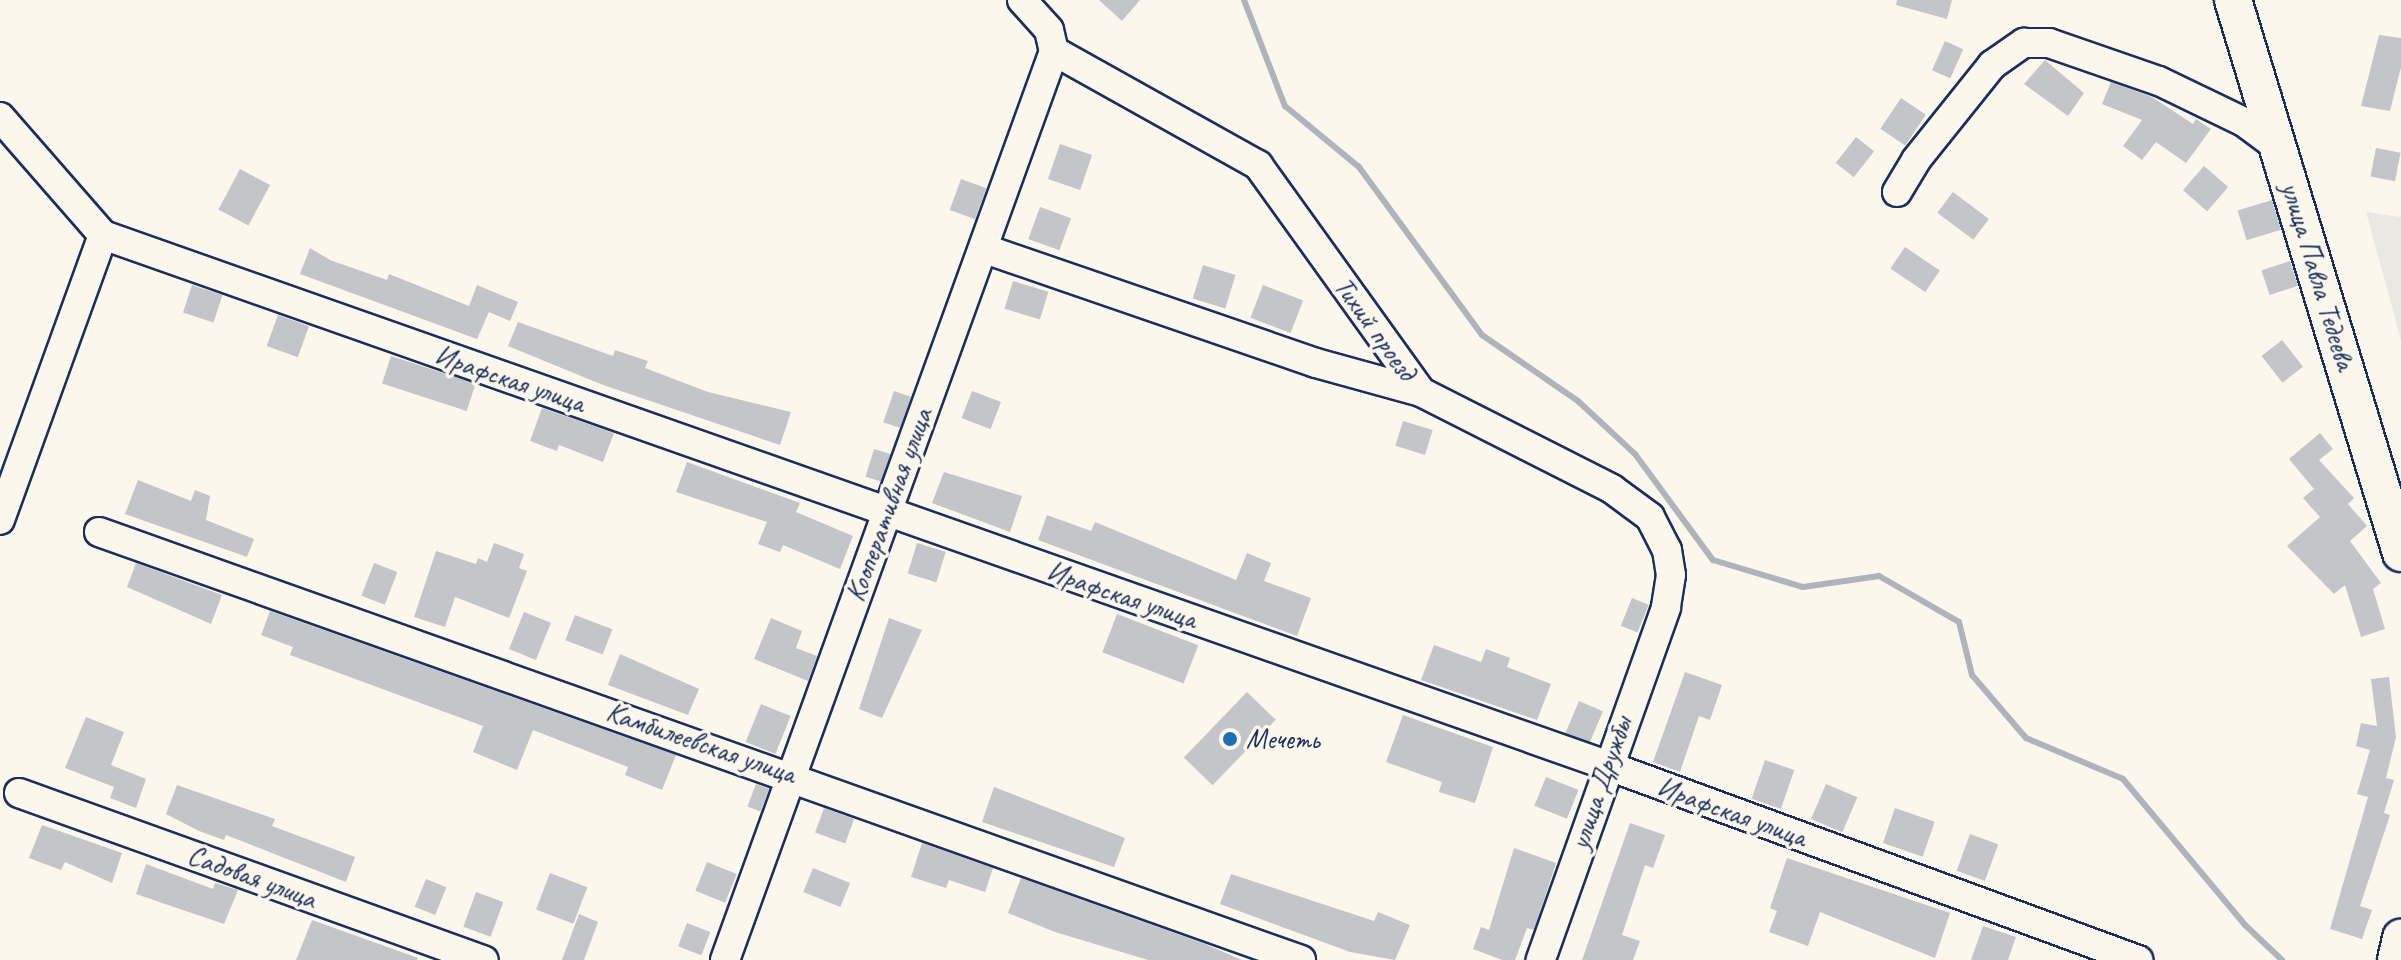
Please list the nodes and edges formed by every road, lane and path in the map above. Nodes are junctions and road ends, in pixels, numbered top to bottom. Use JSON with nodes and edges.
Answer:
{"nodes":[{"id":1,"x":1022,"y":0,"type":"edge"},
{"id":2,"x":2233,"y":0,"type":"edge"},
{"id":3,"x":1054,"y":51,"type":"junction"},
{"id":4,"x":0,"y":117,"type":"edge"},
{"id":5,"x":2279,"y":148,"type":"junction"},
{"id":6,"x":1897,"y":192,"type":"dead end"},
{"id":7,"x":103,"y":235,"type":"junction"},
{"id":8,"x":985,"y":249,"type":"junction"},
{"id":9,"x":1421,"y":392,"type":"junction"},
{"id":10,"x":5,"y":487,"type":"edge"},
{"id":11,"x":886,"y":512,"type":"junction"},
{"id":12,"x":0,"y":520,"type":"edge"},
{"id":13,"x":99,"y":532,"type":"dead end"},
{"id":14,"x":2401,"y":553,"type":"edge"},
{"id":15,"x":1666,"y":608,"type":"joint"},
{"id":16,"x":1606,"y":765,"type":"junction"},
{"id":17,"x":792,"y":775,"type":"junction"},
{"id":18,"x":19,"y":793,"type":"dead end"},
{"id":19,"x":2401,"y":938,"type":"edge"},
{"id":20,"x":484,"y":960,"type":"edge"},
{"id":21,"x":725,"y":960,"type":"edge"},
{"id":22,"x":1301,"y":960,"type":"edge"},
{"id":23,"x":1541,"y":960,"type":"edge"},
{"id":24,"x":2138,"y":960,"type":"edge"},
{"id":25,"x":2396,"y":960,"type":"edge"}],
"edges":[{"from":1,"to":3,"type":"street"},
{"from":2,"to":5,"type":"main road","name":"улица Павла Тедеева"},
{"from":3,"to":8,"type":"street","name":"Кооперативная улица"},
{"from":3,"to":9,"type":"street","name":"Тихий проезд"},
{"from":4,"to":7,"type":"street"},
{"from":5,"to":6,"type":"street"},
{"from":5,"to":14,"type":"main road","name":"улица Павла Тедеева"},
{"from":7,"to":10,"type":"street"},
{"from":7,"to":11,"type":"street","name":"Ирафская улица"},
{"from":8,"to":9,"type":"street"},
{"from":8,"to":11,"type":"street","name":"Кооперативная улица"},
{"from":9,"to":15,"type":"street","name":"Тихий проезд"},
{"from":10,"to":12,"type":"street"},
{"from":11,"to":16,"type":"street","name":"Ирафская улица"},
{"from":11,"to":17,"type":"street","name":"Кооперативная улица"},
{"from":13,"to":17,"type":"street","name":"Камбилеевская улица"},
{"from":15,"to":16,"type":"street","name":"улица Дружбы"},
{"from":16,"to":23,"type":"street","name":"улица Дружбы"},
{"from":16,"to":24,"type":"street","name":"Ирафская улица"},
{"from":17,"to":21,"type":"street","name":"Кооперативная улица"},
{"from":17,"to":22,"type":"street","name":"Камбилеевская улица"},
{"from":18,"to":20,"type":"street","name":"Садовая улица"},
{"from":19,"to":25,"type":"main road"}]}
